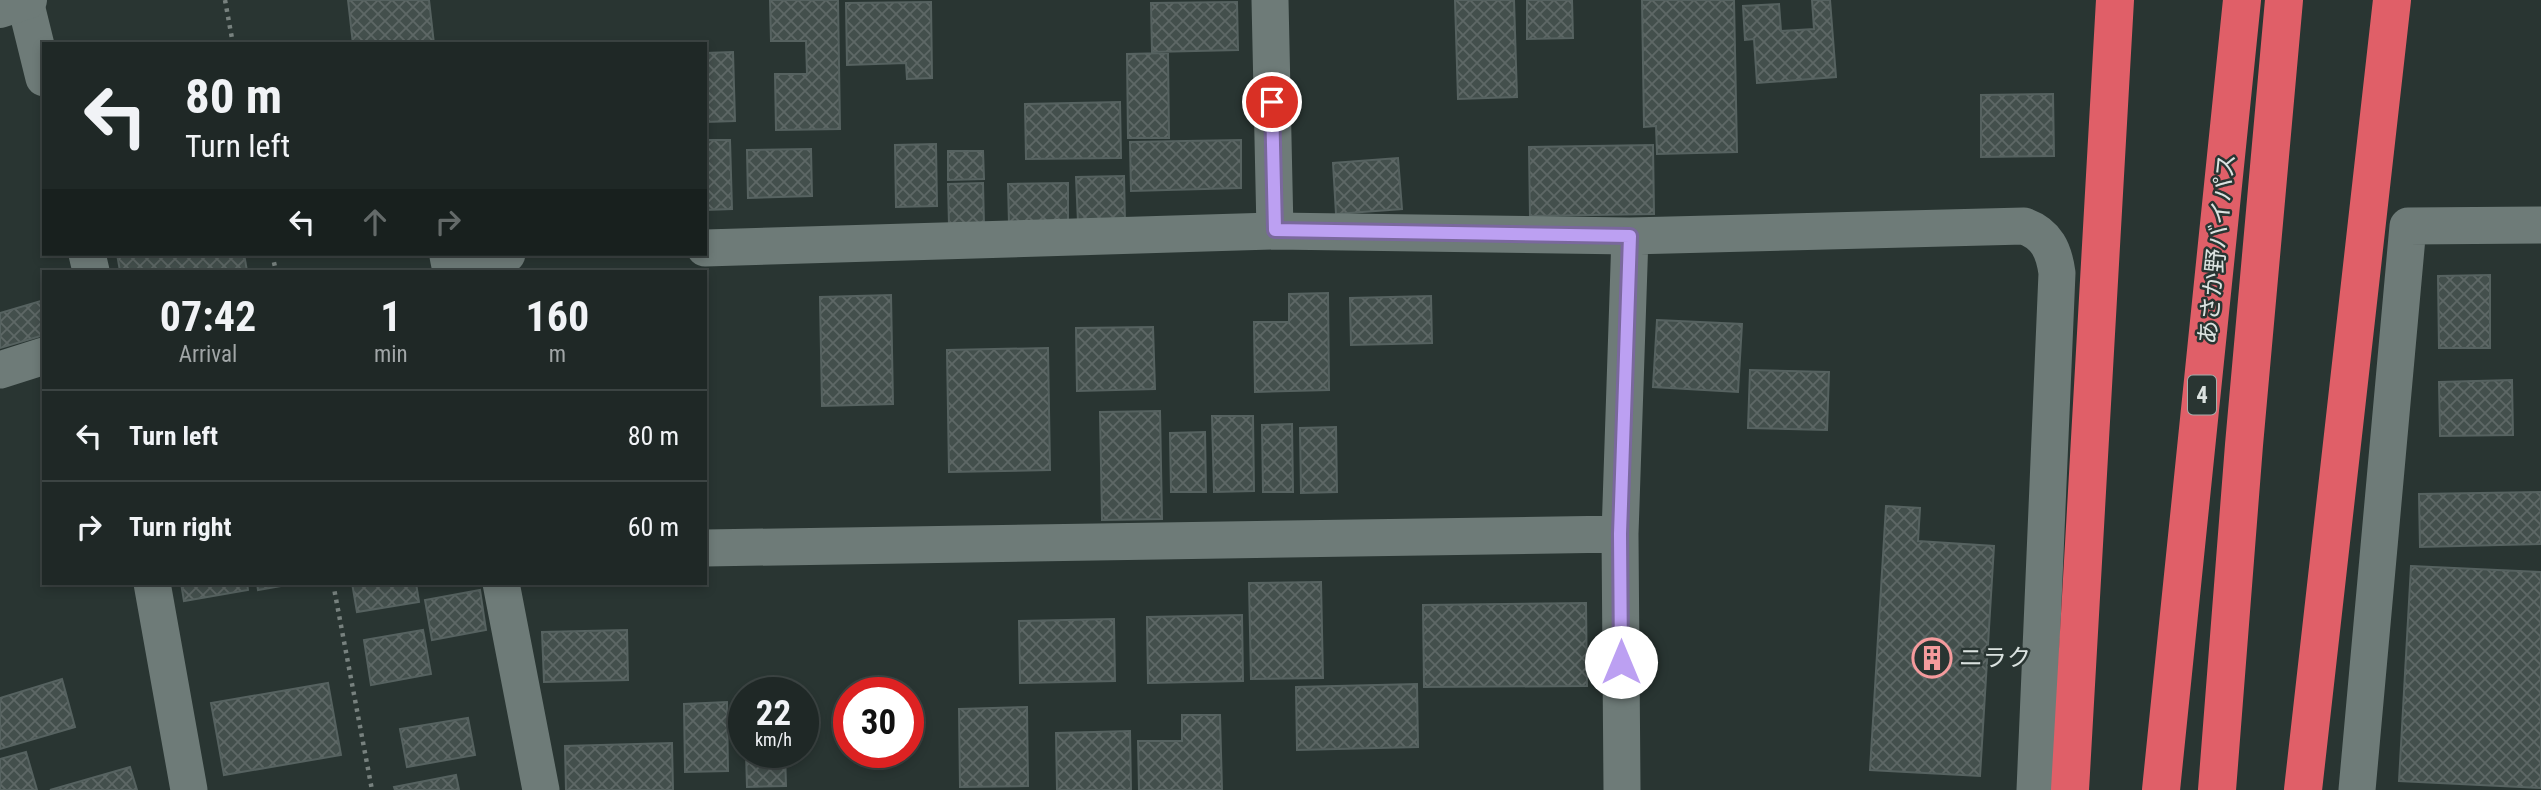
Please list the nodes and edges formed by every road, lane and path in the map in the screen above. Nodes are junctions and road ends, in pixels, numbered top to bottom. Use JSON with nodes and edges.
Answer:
{"nodes":[{"id":1,"x":27,"y":0,"type":"edge"},
{"id":2,"x":225,"y":0,"type":"edge"},
{"id":3,"x":1270,"y":0,"type":"edge"},
{"id":4,"x":2115,"y":0,"type":"edge"},
{"id":5,"x":2242,"y":0,"type":"edge"},
{"id":6,"x":2284,"y":0,"type":"edge"},
{"id":7,"x":2392,"y":0,"type":"edge"},
{"id":8,"x":0,"y":9,"type":"edge"},
{"id":9,"x":233,"y":42,"type":"edge"},
{"id":10,"x":42,"y":69,"type":"edge"},
{"id":11,"x":2541,"y":225,"type":"edge"},
{"id":12,"x":1275,"y":230,"type":"junction"},
{"id":13,"x":1630,"y":236,"type":"junction"},
{"id":14,"x":707,"y":248,"type":"edge"},
{"id":15,"x":42,"y":357,"type":"edge"},
{"id":16,"x":0,"y":370,"type":"edge"},
{"id":17,"x":1620,"y":534,"type":"junction"},
{"id":18,"x":707,"y":548,"type":"edge"},
{"id":19,"x":152,"y":585,"type":"edge"},
{"id":20,"x":333,"y":585,"type":"edge"},
{"id":21,"x":501,"y":585,"type":"edge"},
{"id":22,"x":189,"y":790,"type":"edge"},
{"id":23,"x":372,"y":790,"type":"edge"},
{"id":24,"x":541,"y":790,"type":"edge"},
{"id":25,"x":1622,"y":790,"type":"edge"},
{"id":26,"x":2035,"y":790,"type":"edge"},
{"id":27,"x":2070,"y":790,"type":"edge"},
{"id":28,"x":2161,"y":790,"type":"edge"},
{"id":29,"x":2217,"y":790,"type":"edge"},
{"id":30,"x":2303,"y":790,"type":"edge"},
{"id":31,"x":2357,"y":790,"type":"edge"}],
"edges":[{"from":1,"to":8,"type":"street"},
{"from":1,"to":10,"type":"street"},
{"from":2,"to":9,"type":"path"},
{"from":3,"to":12,"type":"street"},
{"from":4,"to":27,"type":"highway"},
{"from":5,"to":28,"type":"highway","name":"あさか野バイパス","number":"4"},
{"from":6,"to":29,"type":"highway","name":"あさか野バイパス","number":"4"},
{"from":7,"to":30,"type":"highway"},
{"from":11,"to":31,"type":"street"},
{"from":12,"to":13,"type":"street"},
{"from":12,"to":14,"type":"street"},
{"from":13,"to":17,"type":"street"},
{"from":13,"to":26,"type":"street"},
{"from":15,"to":16,"type":"street"},
{"from":17,"to":18,"type":"street"},
{"from":17,"to":25,"type":"street"},
{"from":19,"to":22,"type":"street"},
{"from":20,"to":23,"type":"path"},
{"from":21,"to":24,"type":"street"}]}
